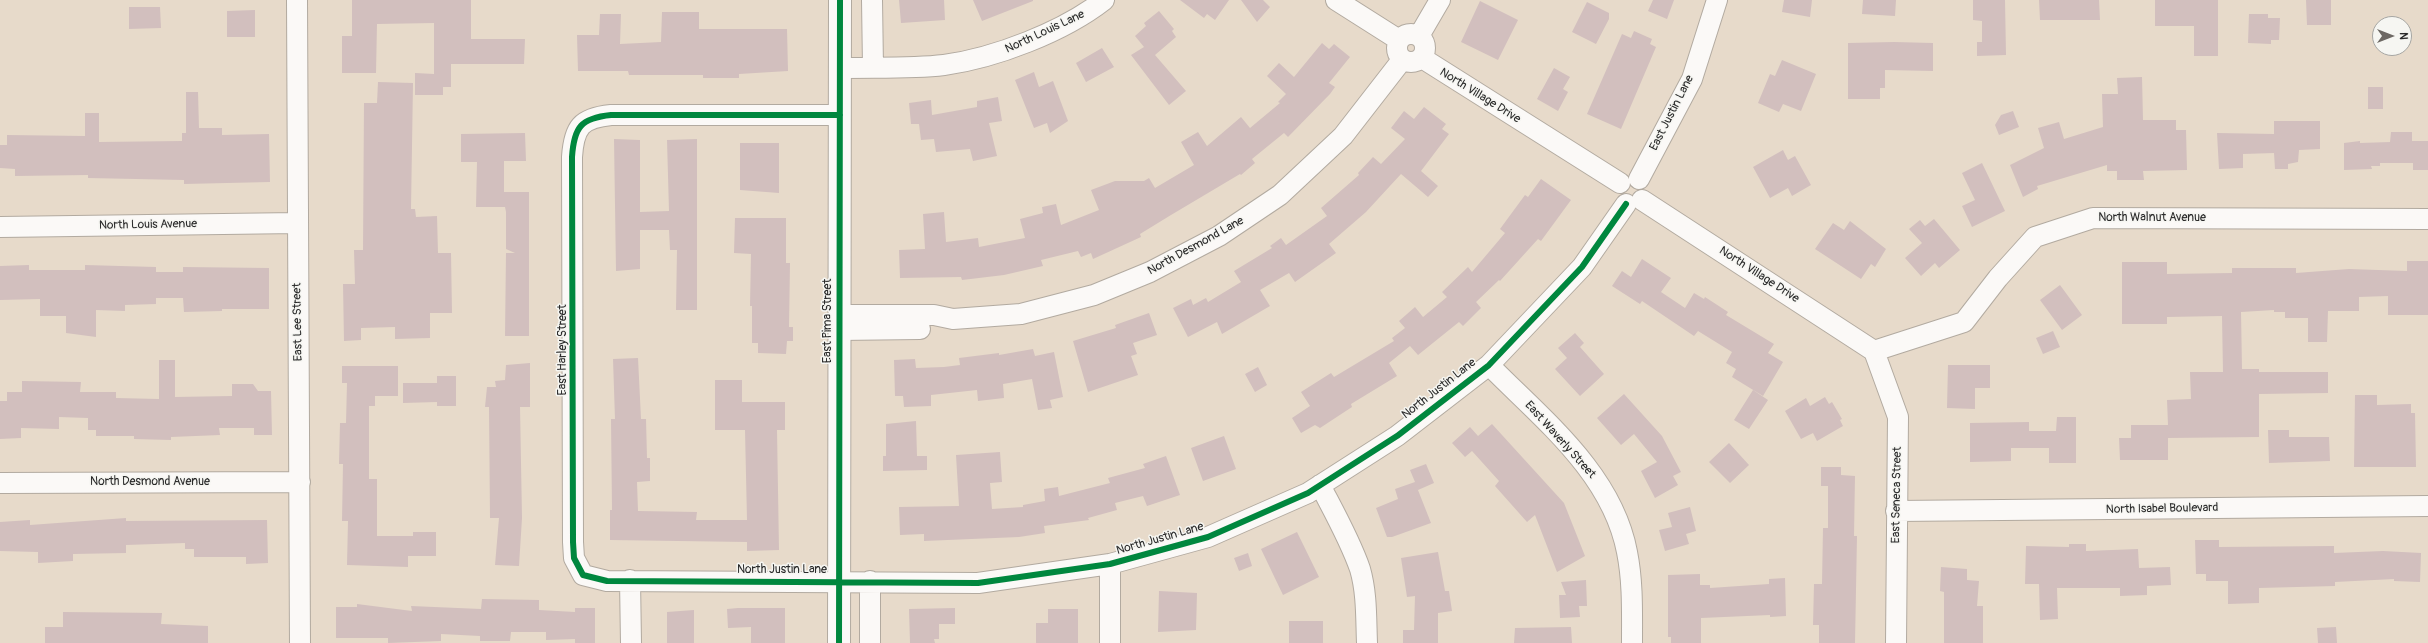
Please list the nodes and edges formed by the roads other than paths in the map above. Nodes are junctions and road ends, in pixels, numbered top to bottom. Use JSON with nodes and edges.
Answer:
{"nodes":[{"id":1,"x":298,"y":0,"type":"edge"},
{"id":2,"x":840,"y":0,"type":"edge"},
{"id":3,"x":872,"y":0,"type":"edge"},
{"id":4,"x":1104,"y":0,"type":"edge"},
{"id":5,"x":1336,"y":0,"type":"edge"},
{"id":6,"x":1440,"y":0,"type":"edge"},
{"id":7,"x":1717,"y":0,"type":"edge"},
{"id":8,"x":1419,"y":36,"type":"junction"},
{"id":9,"x":1399,"y":40,"type":"junction"},
{"id":10,"x":1422,"y":58,"type":"junction"},
{"id":11,"x":1402,"y":60,"type":"junction"},
{"id":12,"x":873,"y":67,"type":"junction"},
{"id":13,"x":840,"y":68,"type":"junction"},
{"id":14,"x":840,"y":115,"type":"junction"},
{"id":15,"x":1629,"y":181,"type":"junction"},
{"id":16,"x":1634,"y":202,"type":"junction"},
{"id":17,"x":2428,"y":219,"type":"edge"},
{"id":18,"x":297,"y":223,"type":"junction"},
{"id":19,"x":0,"y":227,"type":"edge"},
{"id":20,"x":839,"y":323,"type":"junction"},
{"id":21,"x":1874,"y":351,"type":"junction"},
{"id":22,"x":1489,"y":365,"type":"junction"},
{"id":23,"x":300,"y":482,"type":"junction"},
{"id":24,"x":0,"y":483,"type":"edge"},
{"id":25,"x":1320,"y":485,"type":"junction"},
{"id":26,"x":2428,"y":506,"type":"edge"},
{"id":27,"x":1896,"y":511,"type":"junction"},
{"id":28,"x":1110,"y":564,"type":"junction"},
{"id":29,"x":580,"y":570,"type":"joint"},
{"id":30,"x":630,"y":580,"type":"junction"},
{"id":31,"x":839,"y":581,"type":"junction"},
{"id":32,"x":870,"y":581,"type":"junction"},
{"id":33,"x":300,"y":643,"type":"edge"},
{"id":34,"x":631,"y":643,"type":"edge"},
{"id":35,"x":839,"y":643,"type":"edge"},
{"id":36,"x":870,"y":643,"type":"edge"},
{"id":37,"x":1110,"y":643,"type":"edge"},
{"id":38,"x":1367,"y":643,"type":"edge"},
{"id":39,"x":1632,"y":643,"type":"edge"},
{"id":40,"x":1896,"y":643,"type":"edge"}],
"edges":[{"from":1,"to":18,"type":"street","name":"East Lee Street"},
{"from":2,"to":13,"type":"street","name":"East Pima Street"},
{"from":3,"to":12,"type":"street"},
{"from":4,"to":12,"type":"street","name":"North Louis Lane"},
{"from":5,"to":9,"type":"street"},
{"from":6,"to":8,"type":"street"},
{"from":7,"to":15,"type":"street","name":"East Justin Lane"},
{"from":8,"to":9,"type":"street"},
{"from":8,"to":10,"type":"street"},
{"from":9,"to":11,"type":"street"},
{"from":10,"to":11,"type":"street"},
{"from":10,"to":15,"type":"street","name":"North Village Drive"},
{"from":11,"to":20,"type":"street","name":"North Desmond Lane"},
{"from":12,"to":13,"type":"street","name":"North Louis Lane"},
{"from":13,"to":14,"type":"street","name":"East Pima Street"},
{"from":14,"to":20,"type":"street","name":"East Pima Street"},
{"from":14,"to":29,"type":"street","name":"East Harley Street"},
{"from":15,"to":16,"type":"street"},
{"from":15,"to":16,"type":"street"},
{"from":16,"to":21,"type":"street","name":"North Village Drive"},
{"from":16,"to":22,"type":"street","name":"North Justin Lane"},
{"from":17,"to":21,"type":"street","name":"North Walnut Avenue"},
{"from":18,"to":19,"type":"street","name":"North Louis Avenue"},
{"from":18,"to":23,"type":"street","name":"East Lee Street"},
{"from":20,"to":31,"type":"street","name":"East Pima Street"},
{"from":21,"to":27,"type":"street","name":"East Seneca Street"},
{"from":22,"to":25,"type":"street","name":"North Justin Lane"},
{"from":22,"to":39,"type":"street","name":"East Waverly Street"},
{"from":23,"to":24,"type":"street","name":"North Desmond Avenue"},
{"from":23,"to":33,"type":"street","name":"East Lee Street"},
{"from":25,"to":28,"type":"street","name":"North Justin Lane"},
{"from":25,"to":38,"type":"street"},
{"from":26,"to":27,"type":"street","name":"North Isabel Boulevard"},
{"from":27,"to":40,"type":"street","name":"East Seneca Street"},
{"from":28,"to":32,"type":"street","name":"North Justin Lane"},
{"from":28,"to":37,"type":"street"},
{"from":29,"to":30,"type":"street","name":"North Justin Lane"},
{"from":30,"to":31,"type":"street","name":"North Justin Lane"},
{"from":30,"to":34,"type":"street"},
{"from":31,"to":32,"type":"street","name":"North Justin Lane"},
{"from":31,"to":35,"type":"street","name":"East Pima Street"},
{"from":32,"to":36,"type":"street"}]}
